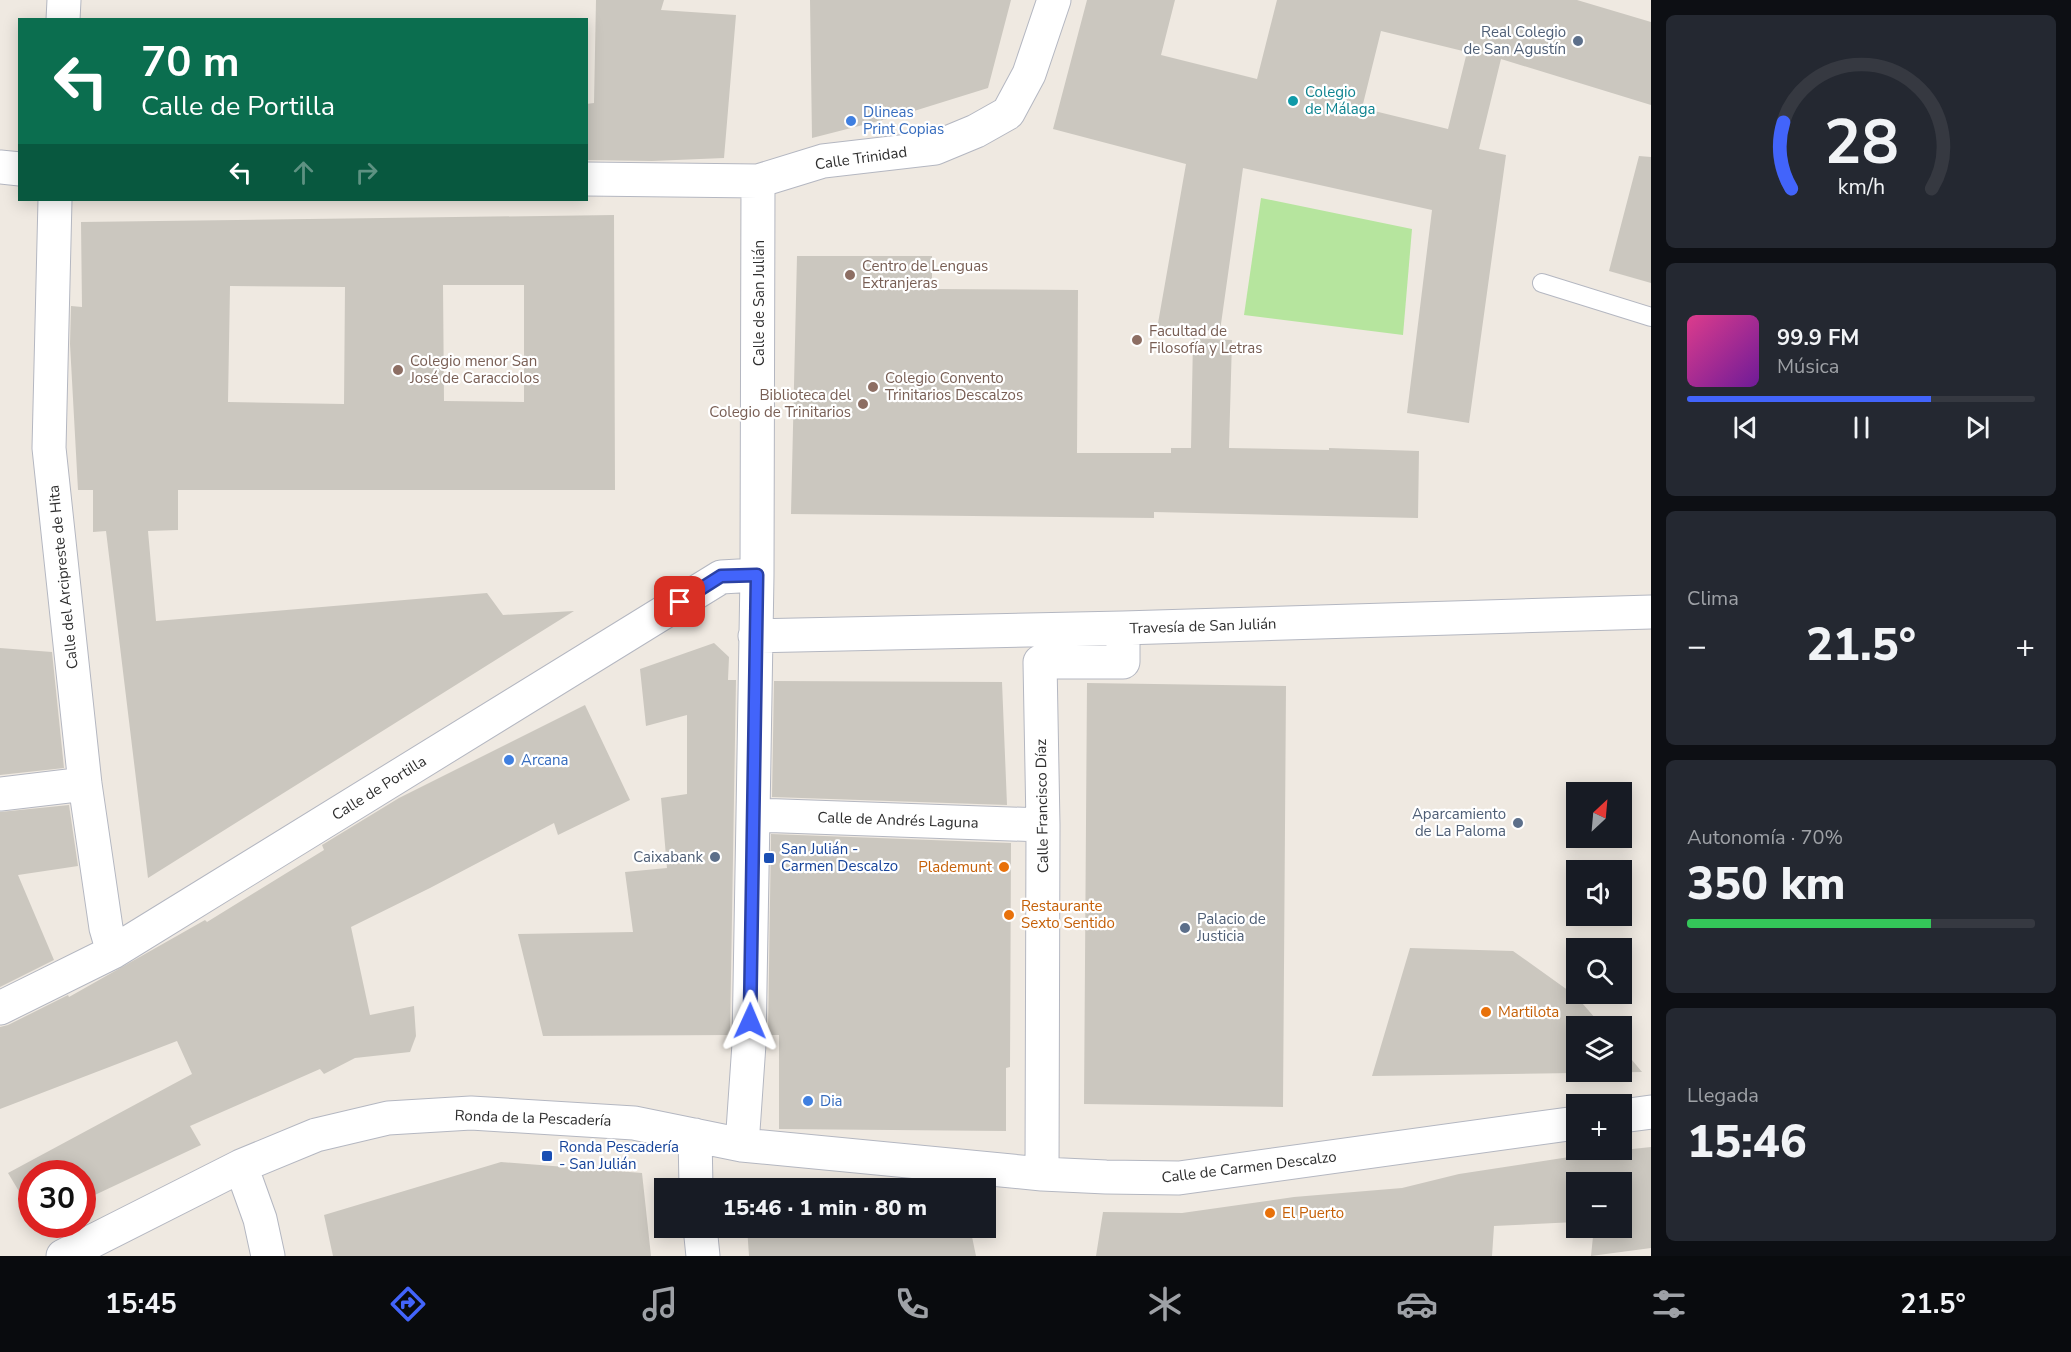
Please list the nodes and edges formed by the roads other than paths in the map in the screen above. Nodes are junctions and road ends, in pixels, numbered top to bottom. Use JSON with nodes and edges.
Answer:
{"nodes":[{"id":1,"x":64,"y":0,"type":"edge"},
{"id":2,"x":1054,"y":0,"type":"edge"},
{"id":3,"x":63,"y":18,"type":"edge"},
{"id":4,"x":0,"y":167,"type":"edge"},
{"id":5,"x":18,"y":169,"type":"edge"},
{"id":6,"x":588,"y":179,"type":"edge"},
{"id":7,"x":758,"y":181,"type":"junction"},
{"id":8,"x":55,"y":201,"type":"edge"},
{"id":9,"x":1542,"y":283,"type":"dead end"},
{"id":10,"x":1651,"y":317,"type":"edge"},
{"id":11,"x":757,"y":575,"type":"junction"},
{"id":12,"x":1651,"y":612,"type":"edge"},
{"id":13,"x":1123,"y":628,"type":"junction"},
{"id":14,"x":755,"y":636,"type":"junction"},
{"id":15,"x":85,"y":784,"type":"junction"},
{"id":16,"x":0,"y":794,"type":"edge"},
{"id":17,"x":753,"y":815,"type":"junction"},
{"id":18,"x":1043,"y":825,"type":"junction"},
{"id":19,"x":113,"y":952,"type":"junction"},
{"id":20,"x":0,"y":1008,"type":"edge"},
{"id":21,"x":1651,"y":1112,"type":"edge"},
{"id":22,"x":1632,"y":1115,"type":"edge"},
{"id":23,"x":1566,"y":1124,"type":"edge"},
{"id":24,"x":695,"y":1136,"type":"junction"},
{"id":25,"x":742,"y":1145,"type":"junction"},
{"id":26,"x":241,"y":1166,"type":"junction"},
{"id":27,"x":1042,"y":1174,"type":"junction"},
{"id":28,"x":696,"y":1178,"type":"edge"},
{"id":29,"x":701,"y":1238,"type":"edge"},
{"id":30,"x":63,"y":1256,"type":"edge"},
{"id":31,"x":268,"y":1256,"type":"edge"},
{"id":32,"x":703,"y":1256,"type":"edge"}],
"edges":[{"from":1,"to":3,"type":"street"},
{"from":2,"to":7,"type":"street","name":"Calle Trinidad"},
{"from":4,"to":5,"type":"street"},
{"from":6,"to":7,"type":"street","name":"Calle Trinidad"},
{"from":7,"to":11,"type":"street","name":"Calle de San Julián"},
{"from":8,"to":15,"type":"street","name":"Calle del Arcipreste de Hita"},
{"from":9,"to":10,"type":"lane"},
{"from":11,"to":14,"type":"street","name":"Calle de San Julián"},
{"from":11,"to":19,"type":"street","name":"Calle de Portilla"},
{"from":12,"to":13,"type":"street","name":"Travesía de San Julián"},
{"from":13,"to":14,"type":"street","name":"Travesía de San Julián"},
{"from":13,"to":18,"type":"street","name":"Calle Francisco Díaz"},
{"from":14,"to":17,"type":"street","name":"Calle de San Julián"},
{"from":15,"to":16,"type":"street"},
{"from":15,"to":19,"type":"street","name":"Calle del Arcipreste de Hita"},
{"from":17,"to":18,"type":"street","name":"Calle de Andrés Laguna"},
{"from":17,"to":25,"type":"street","name":"Calle de San Julián"},
{"from":18,"to":27,"type":"street","name":"Calle Francisco Díaz"},
{"from":19,"to":20,"type":"street","name":"Calle de Portilla"},
{"from":21,"to":22,"type":"street"},
{"from":23,"to":27,"type":"street","name":"Calle de Carmen Descalzo"},
{"from":24,"to":25,"type":"street","name":"Ronda de la Pescadería"},
{"from":24,"to":26,"type":"street","name":"Ronda de la Pescadería"},
{"from":24,"to":28,"type":"street"},
{"from":25,"to":27,"type":"street","name":"Calle de Carmen Descalzo"},
{"from":26,"to":30,"type":"street","name":"Ronda de la Pescadería"},
{"from":26,"to":31,"type":"street"},
{"from":29,"to":32,"type":"street"}]}
